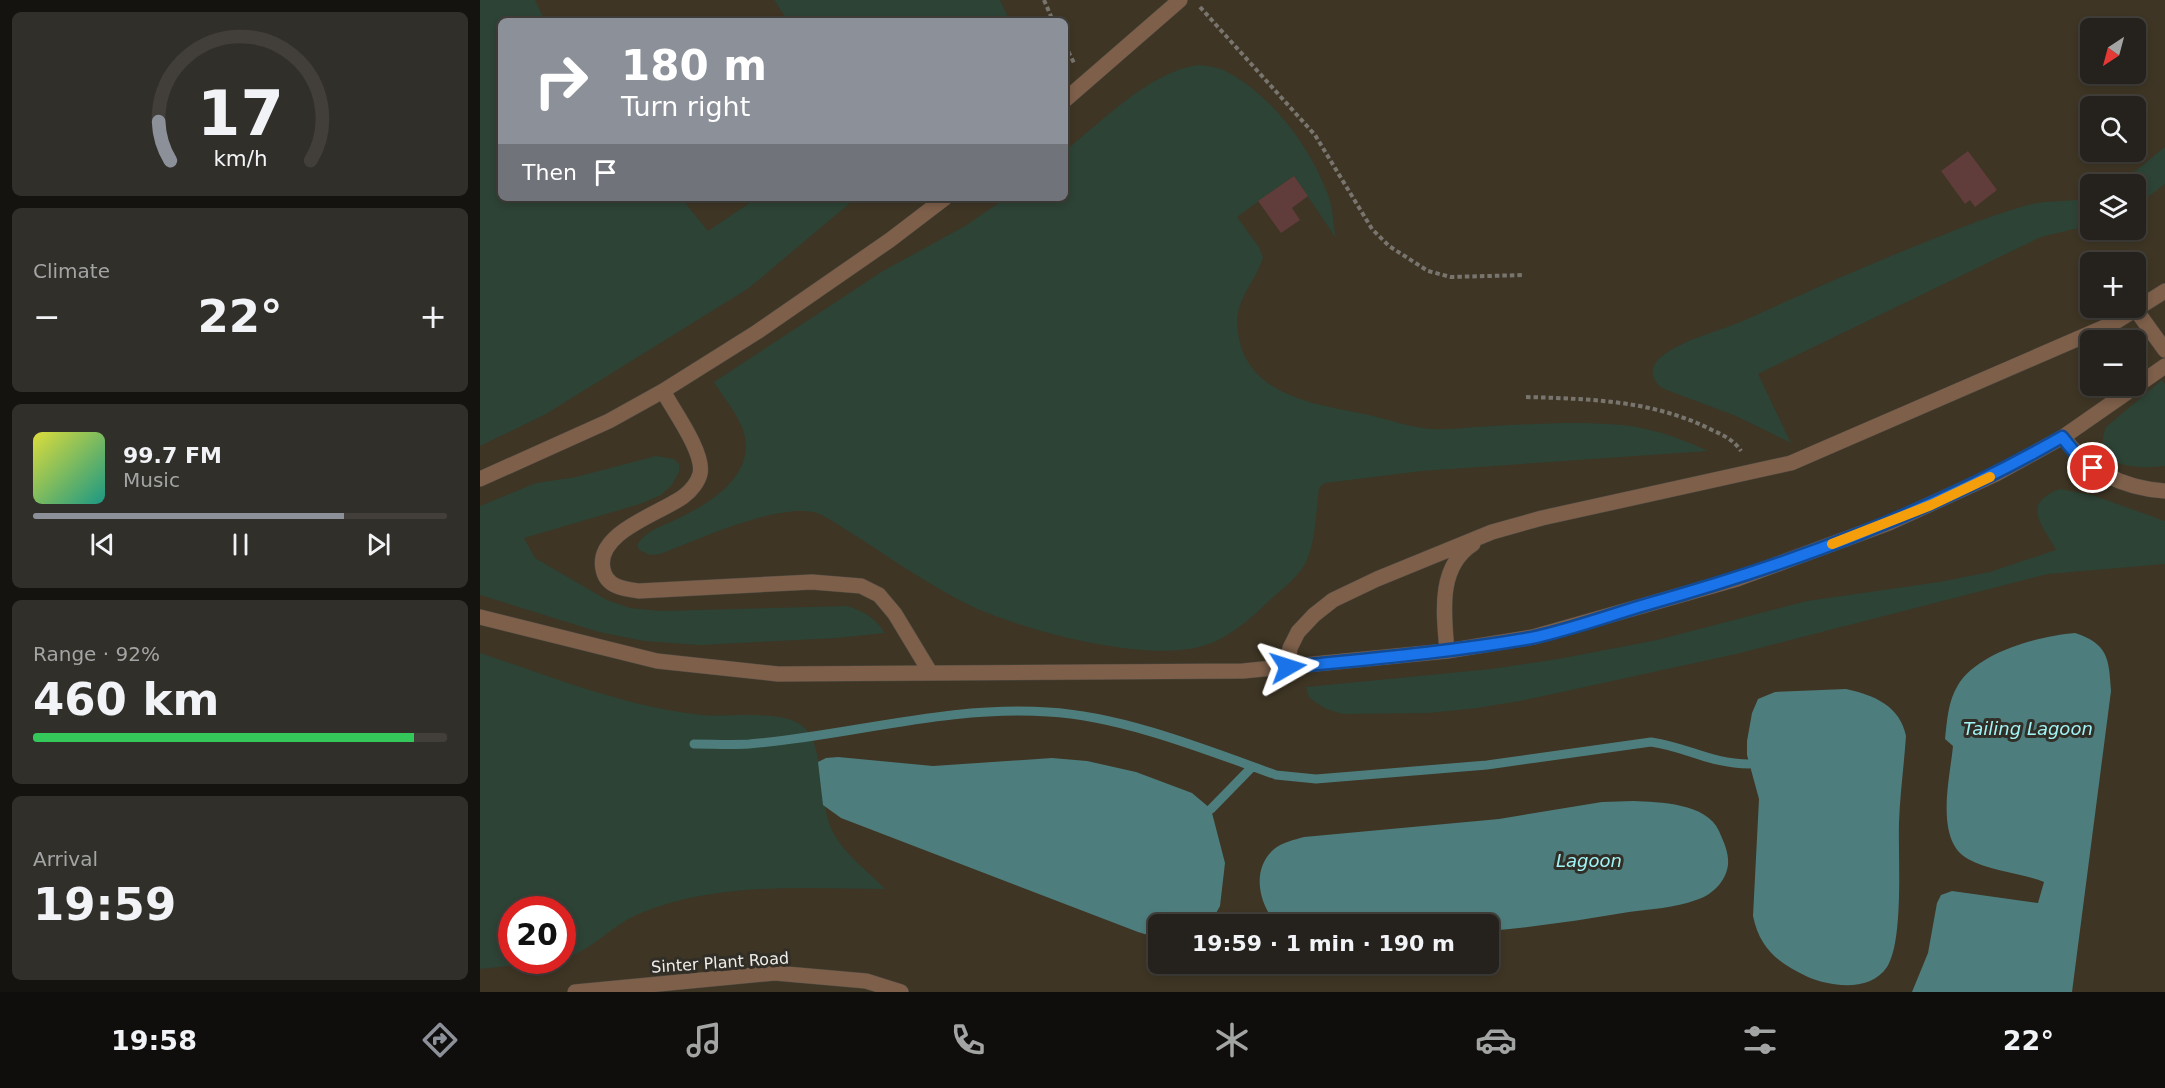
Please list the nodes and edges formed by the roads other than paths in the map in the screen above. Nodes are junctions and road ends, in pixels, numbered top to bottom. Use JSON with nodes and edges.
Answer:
{"nodes":[{"id":1,"x":1180,"y":0,"type":"edge"},
{"id":2,"x":1068,"y":97,"type":"edge"},
{"id":3,"x":941,"y":201,"type":"edge"},
{"id":4,"x":2165,"y":291,"type":"edge"},
{"id":5,"x":2146,"y":303,"type":"edge"},
{"id":6,"x":2122,"y":318,"type":"edge"},
{"id":7,"x":2142,"y":318,"type":"edge"},
{"id":8,"x":2165,"y":350,"type":"edge"},
{"id":9,"x":2165,"y":366,"type":"edge"},
{"id":10,"x":663,"y":391,"type":"junction"},
{"id":11,"x":2062,"y":437,"type":"junction"},
{"id":12,"x":480,"y":478,"type":"edge"},
{"id":13,"x":2165,"y":491,"type":"edge"},
{"id":14,"x":1492,"y":532,"type":"junction"},
{"id":15,"x":480,"y":617,"type":"edge"},
{"id":16,"x":1447,"y":651,"type":"junction"},
{"id":17,"x":1288,"y":667,"type":"junction"},
{"id":18,"x":930,"y":672,"type":"junction"},
{"id":19,"x":575,"y":992,"type":"edge"},
{"id":20,"x":901,"y":992,"type":"edge"}],
"edges":[{"from":1,"to":2,"type":"lane"},
{"from":3,"to":10,"type":"lane"},
{"from":4,"to":5,"type":"lane"},
{"from":6,"to":14,"type":"lane"},
{"from":7,"to":8,"type":"lane"},
{"from":9,"to":11,"type":"lane"},
{"from":10,"to":12,"type":"lane"},
{"from":10,"to":18,"type":"lane"},
{"from":11,"to":13,"type":"lane"},
{"from":11,"to":16,"type":"lane"},
{"from":14,"to":16,"type":"lane"},
{"from":14,"to":17,"type":"lane"},
{"from":15,"to":18,"type":"lane"},
{"from":16,"to":17,"type":"lane"},
{"from":17,"to":18,"type":"lane"},
{"from":19,"to":20,"type":"lane","name":"Sinter Plant Road"}]}
